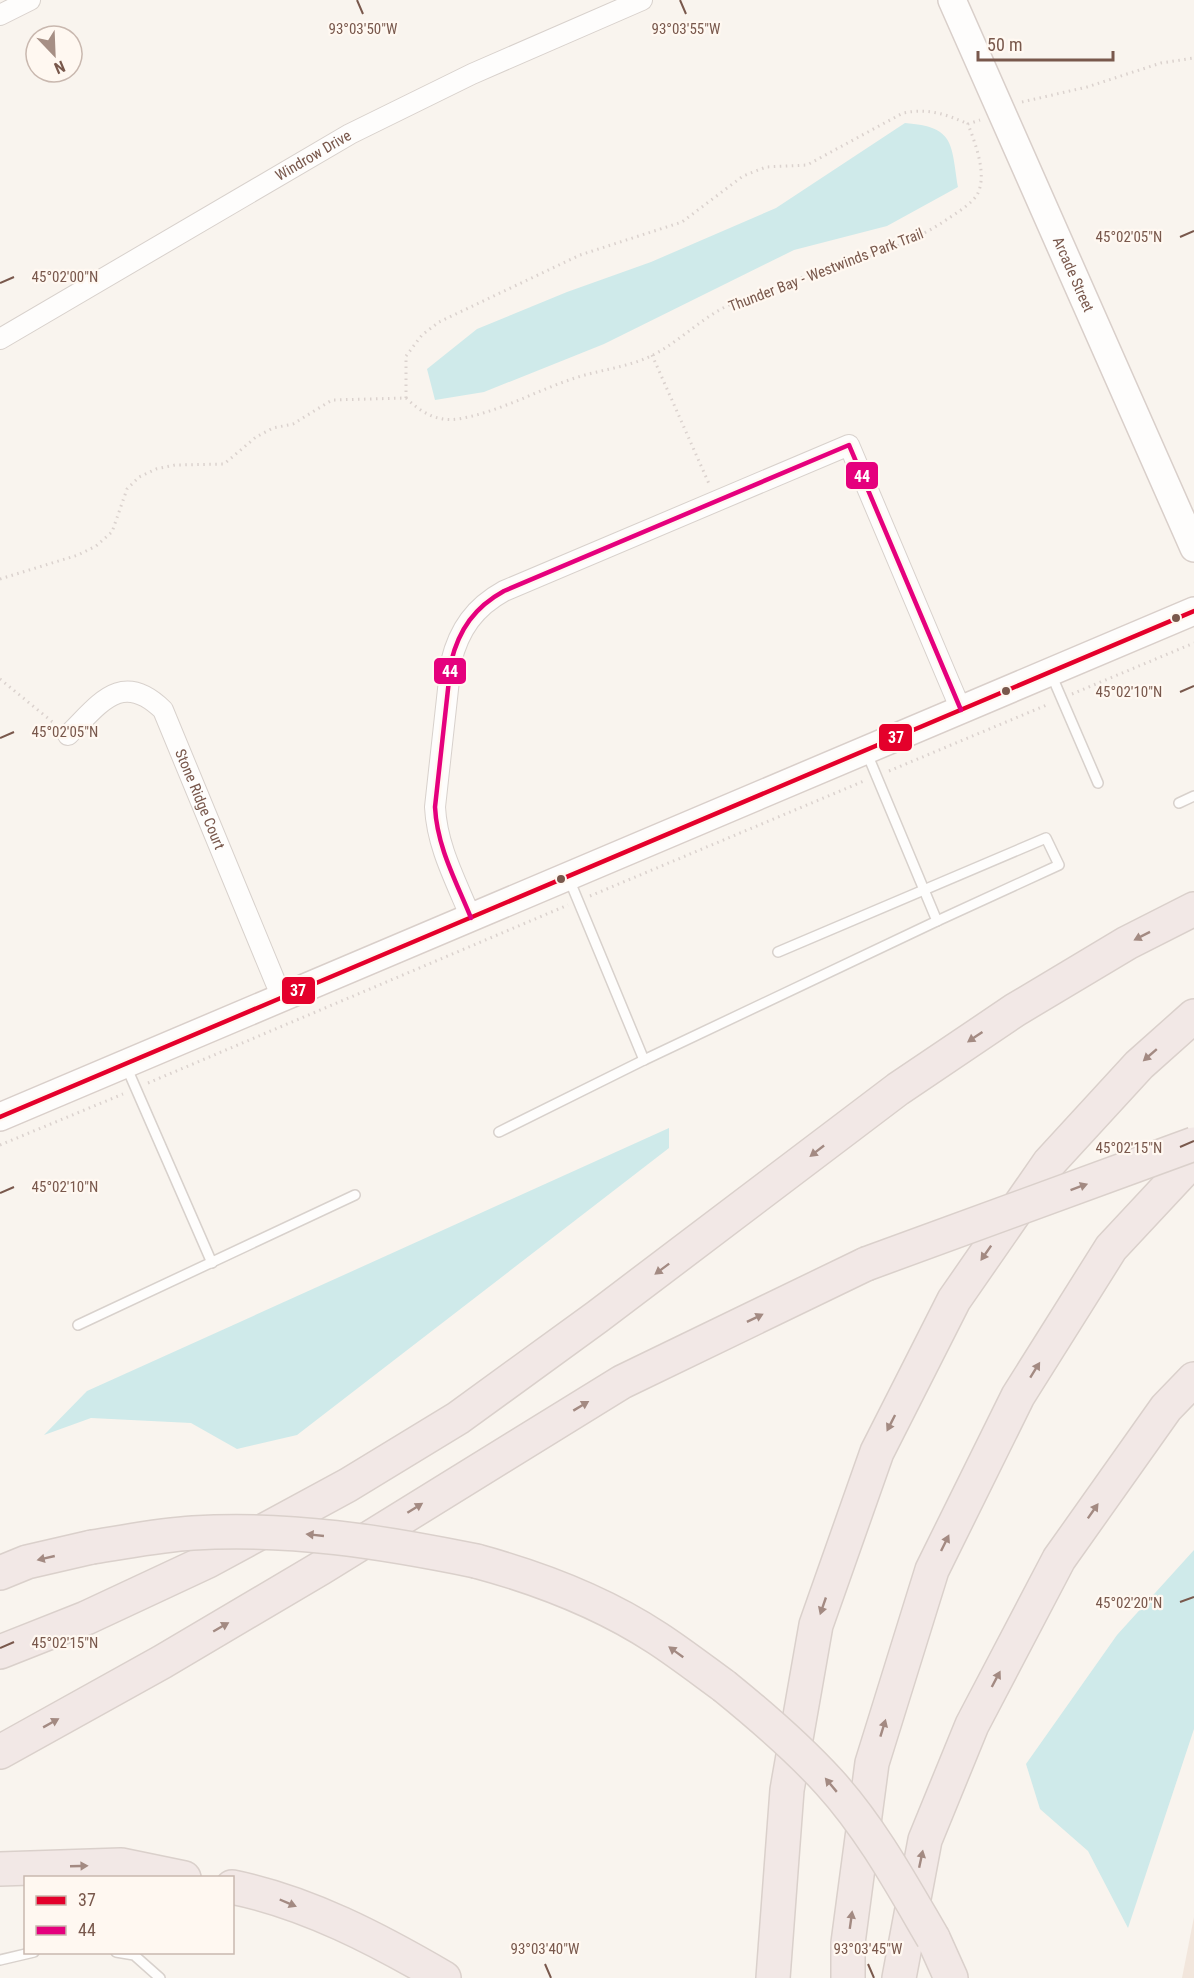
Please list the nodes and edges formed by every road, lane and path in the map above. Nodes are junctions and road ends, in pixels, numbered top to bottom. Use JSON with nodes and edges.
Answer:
{"nodes":[{"id":1,"x":30,"y":0,"type":"edge"},
{"id":2,"x":642,"y":0,"type":"edge"},
{"id":3,"x":952,"y":0,"type":"edge"},
{"id":4,"x":0,"y":15,"type":"edge"},
{"id":5,"x":1194,"y":58,"type":"edge"},
{"id":6,"x":1001,"y":111,"type":"junction"},
{"id":7,"x":968,"y":124,"type":"junction"},
{"id":8,"x":0,"y":339,"type":"edge"},
{"id":9,"x":652,"y":355,"type":"junction"},
{"id":10,"x":406,"y":398,"type":"junction"},
{"id":11,"x":716,"y":501,"type":"junction"},
{"id":12,"x":1194,"y":548,"type":"edge"},
{"id":13,"x":0,"y":579,"type":"edge"},
{"id":14,"x":1194,"y":611,"type":"edge"},
{"id":15,"x":1194,"y":643,"type":"edge"},
{"id":16,"x":1051,"y":672,"type":"junction"},
{"id":17,"x":0,"y":679,"type":"edge"},
{"id":18,"x":1062,"y":698,"type":"junction"},
{"id":19,"x":961,"y":710,"type":"junction"},
{"id":20,"x":68,"y":735,"type":"joint"},
{"id":21,"x":866,"y":750,"type":"junction"},
{"id":22,"x":877,"y":776,"type":"junction"},
{"id":23,"x":1098,"y":783,"type":"dead end"},
{"id":24,"x":1194,"y":796,"type":"edge"},
{"id":25,"x":1179,"y":803,"type":"dead end"},
{"id":26,"x":573,"y":889,"type":"junction"},
{"id":27,"x":924,"y":892,"type":"junction"},
{"id":28,"x":1194,"y":909,"type":"edge"},
{"id":29,"x":471,"y":918,"type":"junction"},
{"id":30,"x":937,"y":921,"type":"junction"},
{"id":31,"x":778,"y":952,"type":"dead end"},
{"id":32,"x":282,"y":998,"type":"junction"},
{"id":33,"x":1194,"y":1016,"type":"edge"},
{"id":34,"x":644,"y":1060,"type":"junction"},
{"id":35,"x":130,"y":1076,"type":"junction"},
{"id":36,"x":0,"y":1117,"type":"edge"},
{"id":37,"x":499,"y":1132,"type":"dead end"},
{"id":38,"x":1194,"y":1144,"type":"edge"},
{"id":39,"x":0,"y":1145,"type":"edge"},
{"id":40,"x":1194,"y":1159,"type":"edge"},
{"id":41,"x":355,"y":1195,"type":"dead end"},
{"id":42,"x":212,"y":1263,"type":"junction"},
{"id":43,"x":78,"y":1325,"type":"dead end"},
{"id":44,"x":1194,"y":1379,"type":"edge"},
{"id":45,"x":0,"y":1572,"type":"edge"},
{"id":46,"x":0,"y":1652,"type":"edge"},
{"id":47,"x":0,"y":1752,"type":"edge"},
{"id":48,"x":0,"y":1869,"type":"edge"},
{"id":49,"x":174,"y":1876,"type":"edge"},
{"id":50,"x":234,"y":1887,"type":"edge"},
{"id":51,"x":29,"y":1954,"type":"edge"},
{"id":52,"x":125,"y":1954,"type":"edge"},
{"id":53,"x":0,"y":1960,"type":"edge"},
{"id":54,"x":160,"y":1978,"type":"edge"},
{"id":55,"x":444,"y":1978,"type":"edge"},
{"id":56,"x":774,"y":1978,"type":"edge"},
{"id":57,"x":849,"y":1978,"type":"edge"},
{"id":58,"x":899,"y":1978,"type":"edge"},
{"id":59,"x":951,"y":1978,"type":"edge"}],
"edges":[{"from":1,"to":4,"type":"street"},
{"from":2,"to":8,"type":"street","name":"Windrow Drive"},
{"from":3,"to":6,"type":"street","name":"Arcade Street"},
{"from":5,"to":6,"type":"path"},
{"from":6,"to":7,"type":"path"},
{"from":6,"to":12,"type":"street","name":"Arcade Street"},
{"from":7,"to":9,"type":"path","name":"Thunder Bay - Westwinds Park Trail"},
{"from":7,"to":10,"type":"path"},
{"from":9,"to":10,"type":"path","name":"Thunder Bay - Westwinds Park Trail"},
{"from":9,"to":11,"type":"path"},
{"from":10,"to":13,"type":"path"},
{"from":11,"to":19,"type":"street"},
{"from":11,"to":29,"type":"street"},
{"from":14,"to":16,"type":"street"},
{"from":15,"to":18,"type":"path"},
{"from":16,"to":18,"type":"lane"},
{"from":16,"to":19,"type":"street"},
{"from":17,"to":20,"type":"path"},
{"from":18,"to":22,"type":"path"},
{"from":18,"to":23,"type":"lane"},
{"from":19,"to":21,"type":"street"},
{"from":20,"to":32,"type":"street","name":"Stone Ridge Court"},
{"from":21,"to":22,"type":"lane"},
{"from":21,"to":26,"type":"street"},
{"from":22,"to":26,"type":"path"},
{"from":22,"to":27,"type":"lane"},
{"from":24,"to":25,"type":"lane"},
{"from":26,"to":29,"type":"street"},
{"from":26,"to":34,"type":"lane"},
{"from":26,"to":35,"type":"path"},
{"from":27,"to":30,"type":"lane"},
{"from":27,"to":30,"type":"lane"},
{"from":27,"to":31,"type":"lane"},
{"from":28,"to":46,"type":"highway","one_way":true},
{"from":29,"to":32,"type":"street"},
{"from":30,"to":34,"type":"lane"},
{"from":32,"to":35,"type":"street"},
{"from":33,"to":56,"type":"highway","one_way":true},
{"from":34,"to":37,"type":"lane"},
{"from":35,"to":36,"type":"street"},
{"from":35,"to":39,"type":"path"},
{"from":35,"to":42,"type":"lane"},
{"from":47,"to":38,"type":"highway","one_way":true,"bridge":true},
{"from":57,"to":40,"type":"highway","one_way":true},
{"from":41,"to":42,"type":"lane"},
{"from":42,"to":43,"type":"lane"},
{"from":58,"to":44,"type":"highway","one_way":true},
{"from":59,"to":45,"type":"highway","one_way":true,"bridge":true},
{"from":48,"to":49,"type":"highway","one_way":true},
{"from":50,"to":55,"type":"highway","one_way":true},
{"from":51,"to":53,"type":"lane"},
{"from":52,"to":54,"type":"lane"}]}
